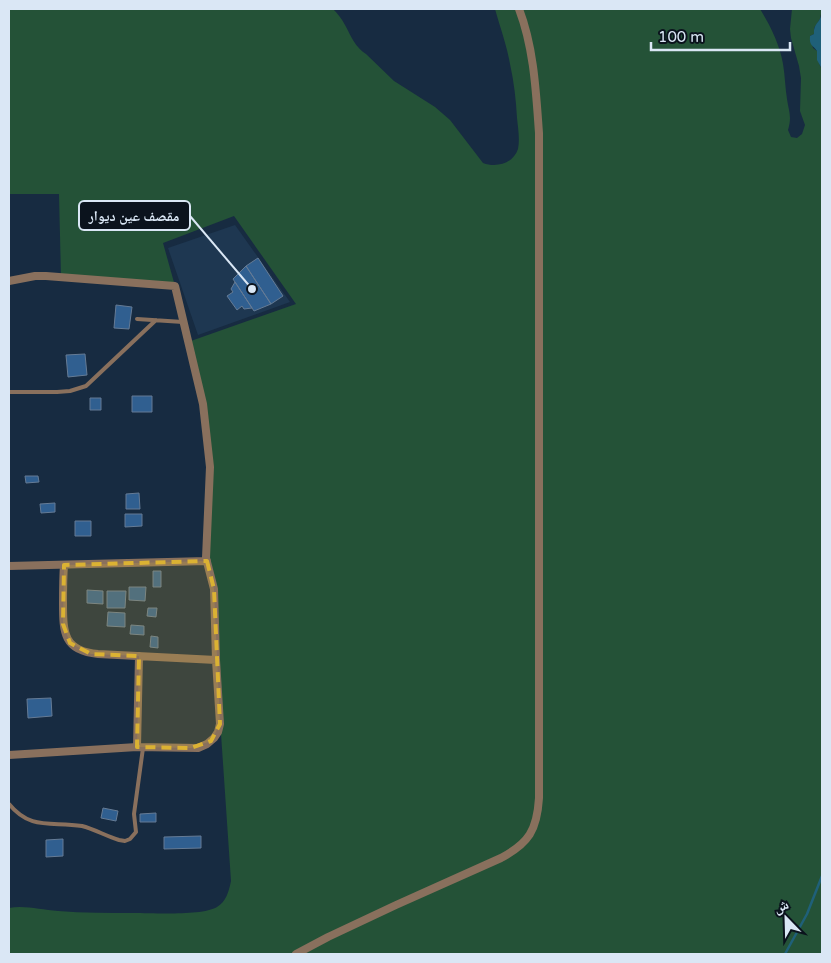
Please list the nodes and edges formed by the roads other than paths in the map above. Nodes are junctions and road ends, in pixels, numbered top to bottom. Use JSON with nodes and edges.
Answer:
{"nodes":[{"id":1,"x":519,"y":9,"type":"edge"},
{"id":2,"x":9,"y":281,"type":"edge"},
{"id":3,"x":9,"y":289,"type":"edge"},
{"id":4,"x":137,"y":319,"type":"dead end"},
{"id":5,"x":156,"y":320,"type":"junction"},
{"id":6,"x":184,"y":322,"type":"junction"},
{"id":7,"x":9,"y":392,"type":"edge"},
{"id":8,"x":207,"y":561,"type":"junction"},
{"id":9,"x":64,"y":564,"type":"junction"},
{"id":10,"x":9,"y":566,"type":"edge"},
{"id":11,"x":139,"y":656,"type":"junction"},
{"id":12,"x":216,"y":660,"type":"junction"},
{"id":13,"x":140,"y":748,"type":"junction"},
{"id":14,"x":9,"y":755,"type":"edge"},
{"id":15,"x":9,"y":804,"type":"edge"},
{"id":16,"x":296,"y":954,"type":"edge"}],
"edges":[{"from":1,"to":16,"type":"street"},
{"from":2,"to":3,"type":"street"},
{"from":2,"to":6,"type":"street"},
{"from":4,"to":5,"type":"lane"},
{"from":5,"to":6,"type":"lane"},
{"from":5,"to":7,"type":"lane"},
{"from":6,"to":8,"type":"street"},
{"from":8,"to":9,"type":"street"},
{"from":8,"to":12,"type":"street"},
{"from":9,"to":10,"type":"street"},
{"from":9,"to":11,"type":"street"},
{"from":11,"to":12,"type":"street"},
{"from":11,"to":13,"type":"street"},
{"from":12,"to":13,"type":"street"},
{"from":13,"to":14,"type":"street"},
{"from":13,"to":15,"type":"lane"}]}
